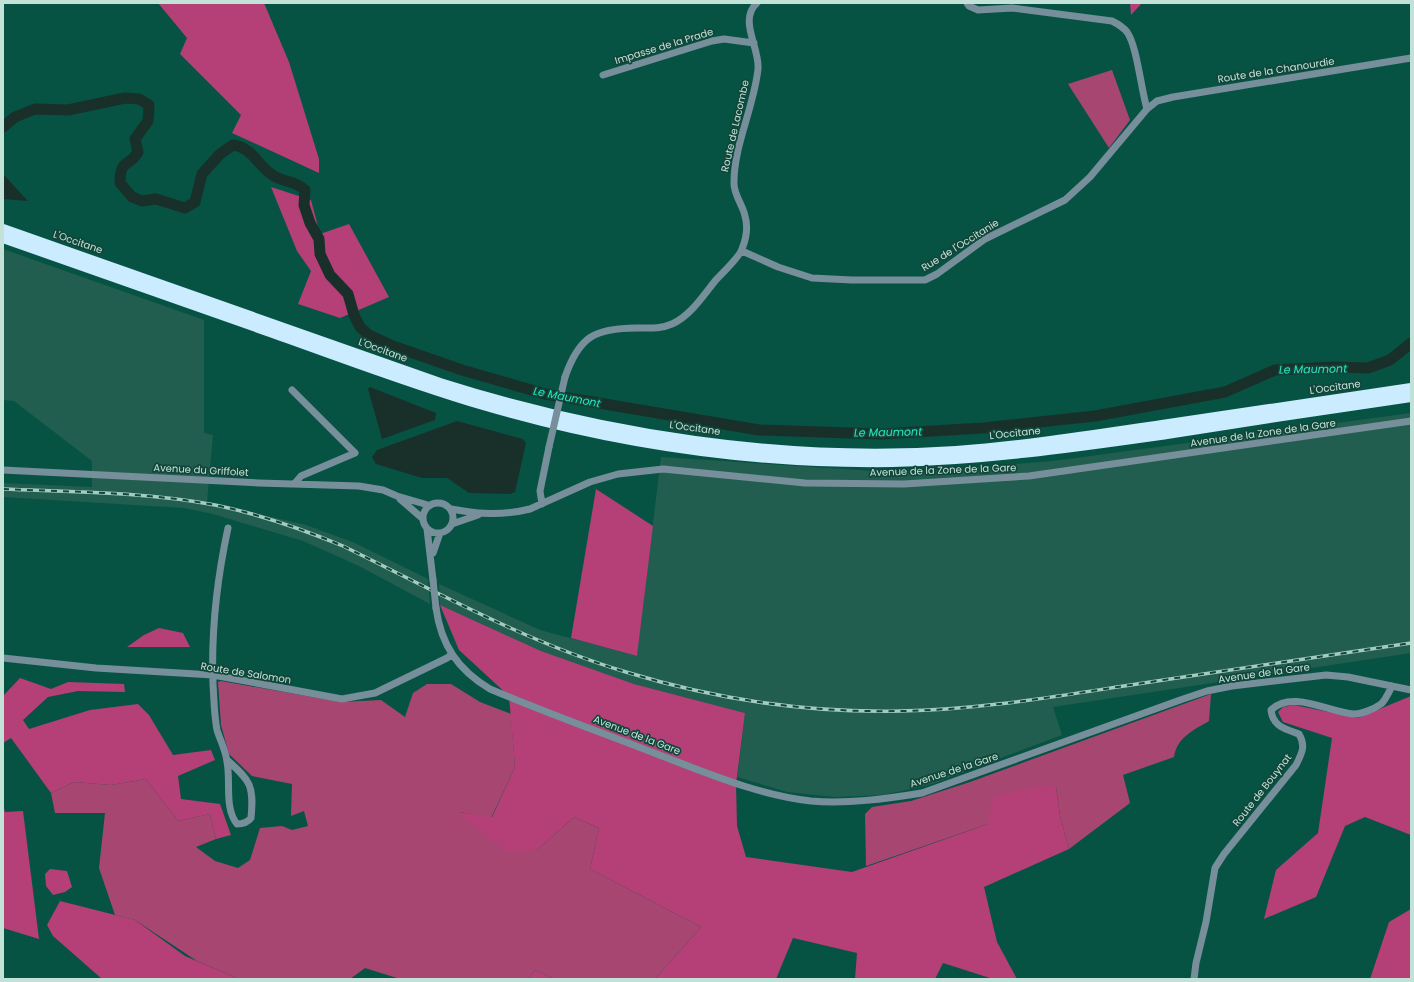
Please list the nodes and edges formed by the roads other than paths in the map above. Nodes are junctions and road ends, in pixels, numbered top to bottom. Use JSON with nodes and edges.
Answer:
{"nodes":[{"id":1,"x":757,"y":3,"type":"edge"},
{"id":2,"x":968,"y":3,"type":"edge"},
{"id":3,"x":754,"y":43,"type":"junction"},
{"id":4,"x":1411,"y":58,"type":"edge"},
{"id":5,"x":603,"y":75,"type":"dead end"},
{"id":6,"x":1147,"y":109,"type":"junction"},
{"id":7,"x":3,"y":228,"type":"edge"},
{"id":8,"x":3,"y":238,"type":"edge"},
{"id":9,"x":742,"y":251,"type":"junction"},
{"id":10,"x":1411,"y":388,"type":"edge"},
{"id":11,"x":292,"y":390,"type":"dead end"},
{"id":12,"x":1411,"y":397,"type":"edge"},
{"id":13,"x":1411,"y":421,"type":"edge"},
{"id":14,"x":3,"y":470,"type":"edge"},
{"id":15,"x":295,"y":483,"type":"junction"},
{"id":16,"x":397,"y":496,"type":"junction"},
{"id":17,"x":542,"y":504,"type":"junction"},
{"id":18,"x":428,"y":505,"type":"junction"},
{"id":19,"x":451,"y":509,"type":"junction"},
{"id":20,"x":480,"y":514,"type":"junction"},
{"id":21,"x":422,"y":518,"type":"junction"},
{"id":22,"x":452,"y":524,"type":"junction"},
{"id":23,"x":228,"y":528,"type":"dead end"},
{"id":24,"x":427,"y":529,"type":"junction"},
{"id":25,"x":440,"y":533,"type":"junction"},
{"id":26,"x":432,"y":557,"type":"junction"},
{"id":27,"x":452,"y":654,"type":"junction"},
{"id":28,"x":3,"y":658,"type":"edge"},
{"id":29,"x":213,"y":675,"type":"junction"},
{"id":30,"x":1392,"y":686,"type":"junction"},
{"id":31,"x":1411,"y":690,"type":"edge"},
{"id":32,"x":227,"y":760,"type":"junction"},
{"id":33,"x":1194,"y":979,"type":"edge"}],
"edges":[{"from":1,"to":3,"type":"street","name":"Route de Lacombe"},
{"from":2,"to":6,"type":"street"},
{"from":3,"to":5,"type":"street","name":"Impasse de la Prade"},
{"from":3,"to":9,"type":"street","name":"Route de Lacombe"},
{"from":4,"to":6,"type":"street","name":"Route de la Chanourdie"},
{"from":6,"to":9,"type":"street","name":"Rue de l'Occitanie"},
{"from":7,"to":10,"type":"highway","name":"L'Occitane"},
{"from":8,"to":12,"type":"highway","name":"L'Occitane"},
{"from":9,"to":17,"type":"street","bridge":true},
{"from":11,"to":15,"type":"street"},
{"from":13,"to":17,"type":"street","name":"Avenue de la Zone de la Gare"},
{"from":14,"to":15,"type":"street","name":"Avenue du Griffolet"},
{"from":15,"to":16,"type":"street","name":"Avenue du Griffolet"},
{"from":16,"to":18,"type":"street","name":"Avenue du Griffolet"},
{"from":16,"to":21,"type":"street"},
{"from":17,"to":20,"type":"street","name":"Avenue de la Zone de la Gare"},
{"from":18,"to":19,"type":"street"},
{"from":18,"to":21,"type":"street"},
{"from":19,"to":20,"type":"street","name":"Avenue de la Zone de la Gare"},
{"from":19,"to":22,"type":"street"},
{"from":20,"to":22,"type":"street","name":"Avenue de la Zone de la Gare"},
{"from":21,"to":24,"type":"street"},
{"from":22,"to":25,"type":"street"},
{"from":23,"to":29,"type":"street"},
{"from":24,"to":25,"type":"street"},
{"from":24,"to":26,"type":"street"},
{"from":25,"to":26,"type":"street"},
{"from":26,"to":27,"type":"street","name":"Avenue de la Gare","bridge":true},
{"from":27,"to":29,"type":"street","name":"Route de Salomon"},
{"from":27,"to":30,"type":"street","name":"Avenue de la Gare"},
{"from":28,"to":29,"type":"street","name":"Route de Salomon"},
{"from":29,"to":32,"type":"street"},
{"from":30,"to":31,"type":"street","name":"Avenue de la Gare"},
{"from":30,"to":33,"type":"street","name":"Route de Bouynat"},
{"from":32,"to":32,"type":"street"}]}
